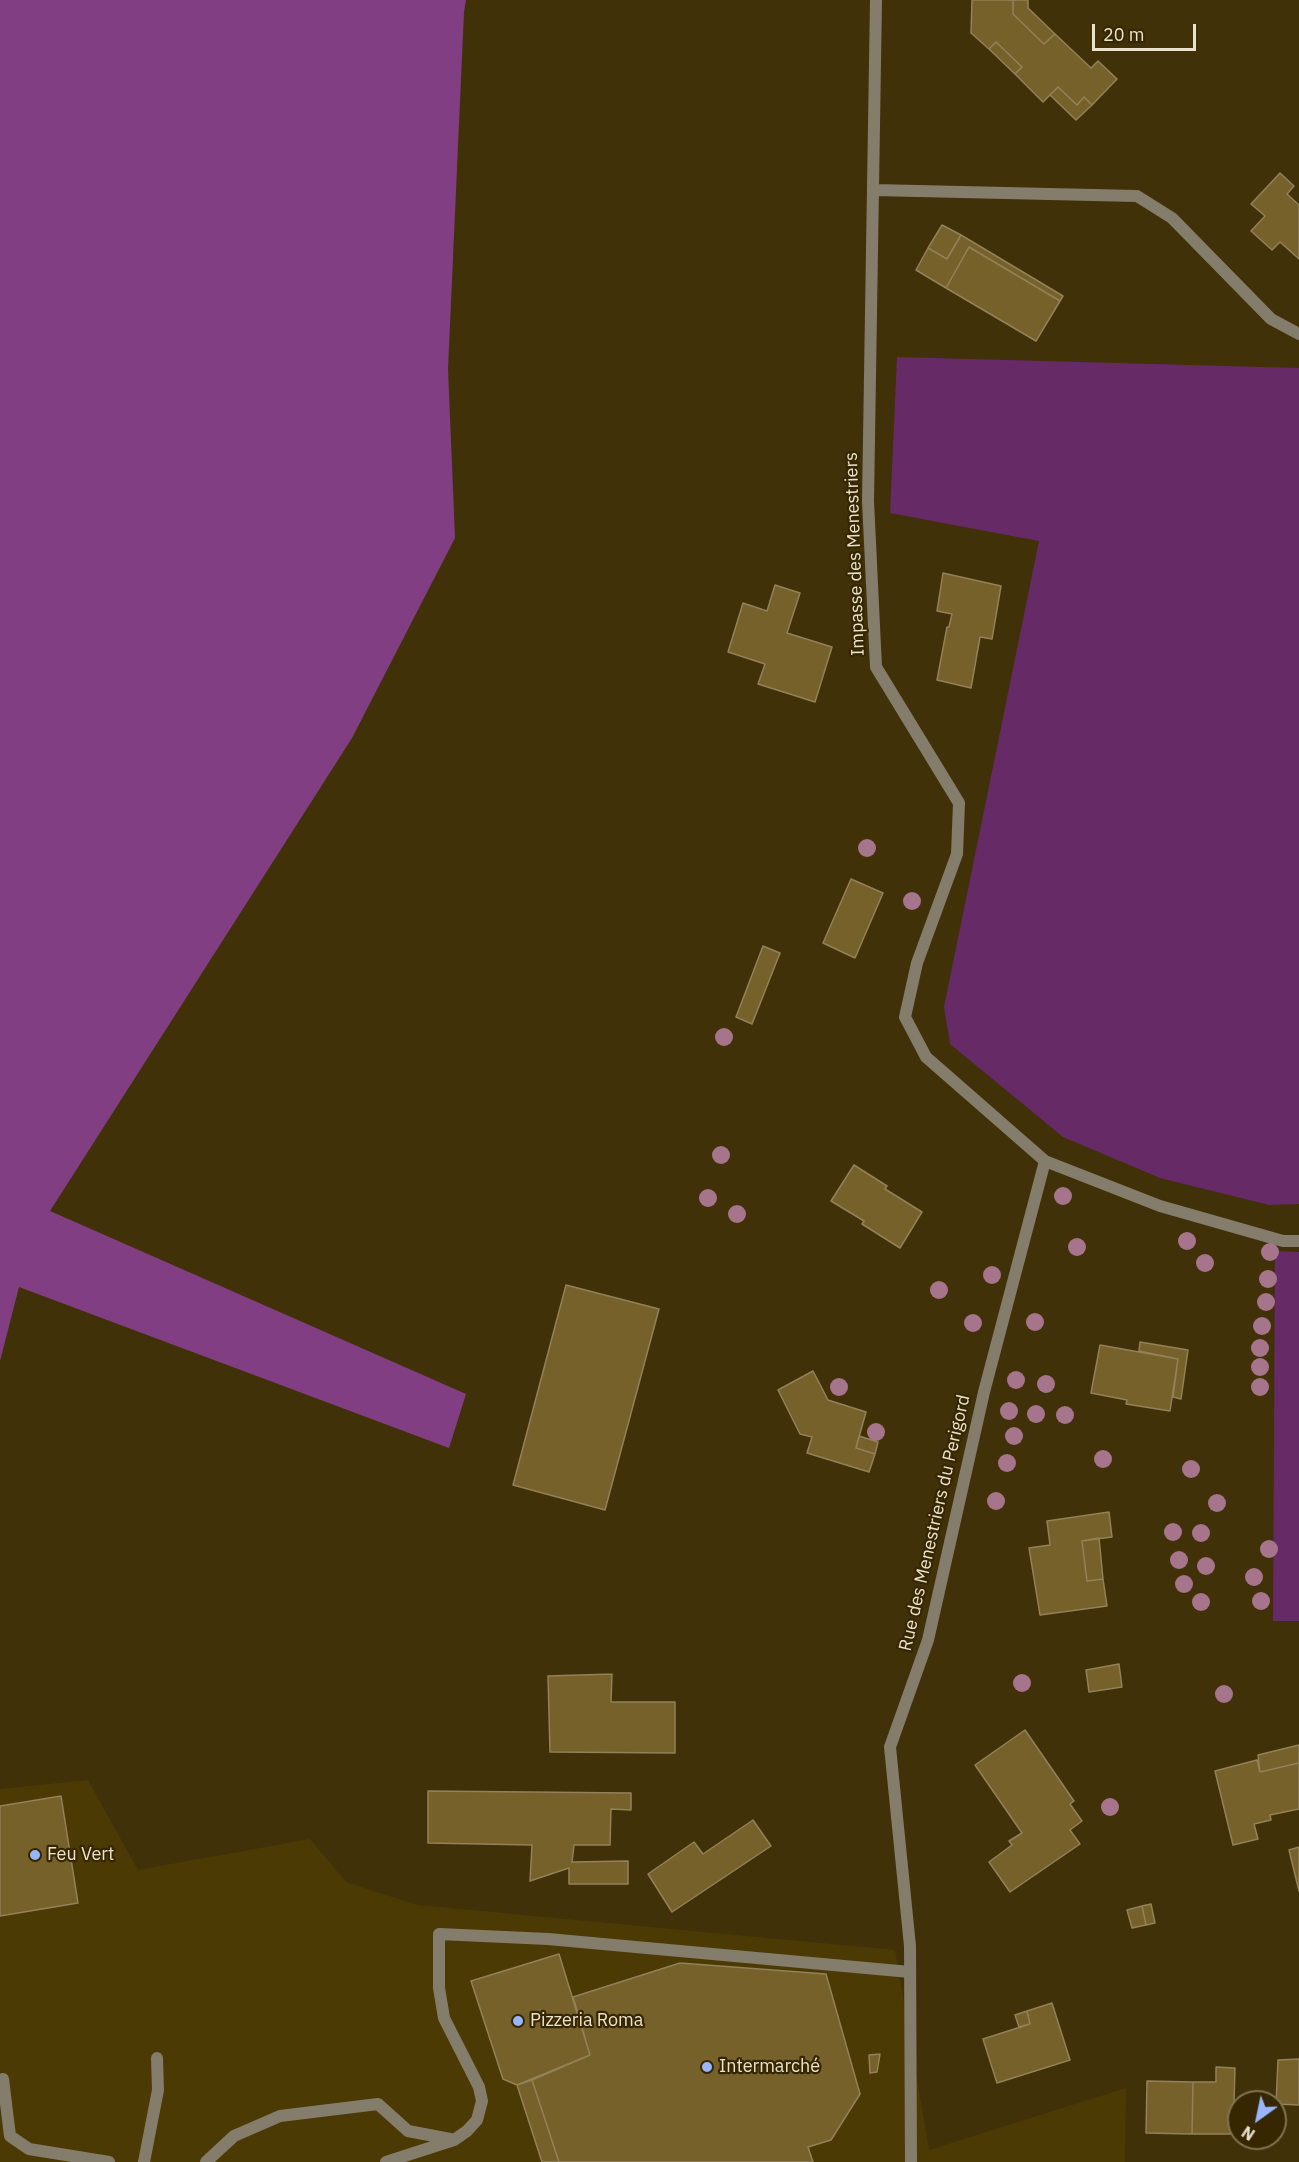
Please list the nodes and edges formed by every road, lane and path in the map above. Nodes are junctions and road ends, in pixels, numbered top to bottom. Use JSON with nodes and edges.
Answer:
{"nodes":[{"id":1,"x":876,"y":0,"type":"edge"},
{"id":2,"x":874,"y":190,"type":"junction"},
{"id":3,"x":1299,"y":334,"type":"edge"},
{"id":4,"x":1045,"y":1161,"type":"junction"},
{"id":5,"x":1299,"y":1240,"type":"edge"},
{"id":6,"x":910,"y":1972,"type":"junction"},
{"id":7,"x":157,"y":2058,"type":"dead end"},
{"id":8,"x":3,"y":2079,"type":"dead end"},
{"id":9,"x":454,"y":2140,"type":"junction"},
{"id":10,"x":109,"y":2162,"type":"edge"},
{"id":11,"x":144,"y":2162,"type":"edge"},
{"id":12,"x":206,"y":2162,"type":"edge"},
{"id":13,"x":386,"y":2162,"type":"edge"},
{"id":14,"x":911,"y":2162,"type":"edge"}],
"edges":[{"from":1,"to":2,"type":"street","name":"Impasse des Menestriers"},
{"from":2,"to":3,"type":"street"},
{"from":2,"to":4,"type":"street","name":"Impasse des Menestriers"},
{"from":4,"to":5,"type":"street"},
{"from":4,"to":6,"type":"street","name":"Rue des Menestriers du Perigord"},
{"from":6,"to":9,"type":"street"},
{"from":6,"to":14,"type":"street","name":"Rue des Menestriers du Perigord"},
{"from":7,"to":11,"type":"street"},
{"from":8,"to":10,"type":"street"},
{"from":9,"to":12,"type":"street"},
{"from":9,"to":13,"type":"street"}]}
